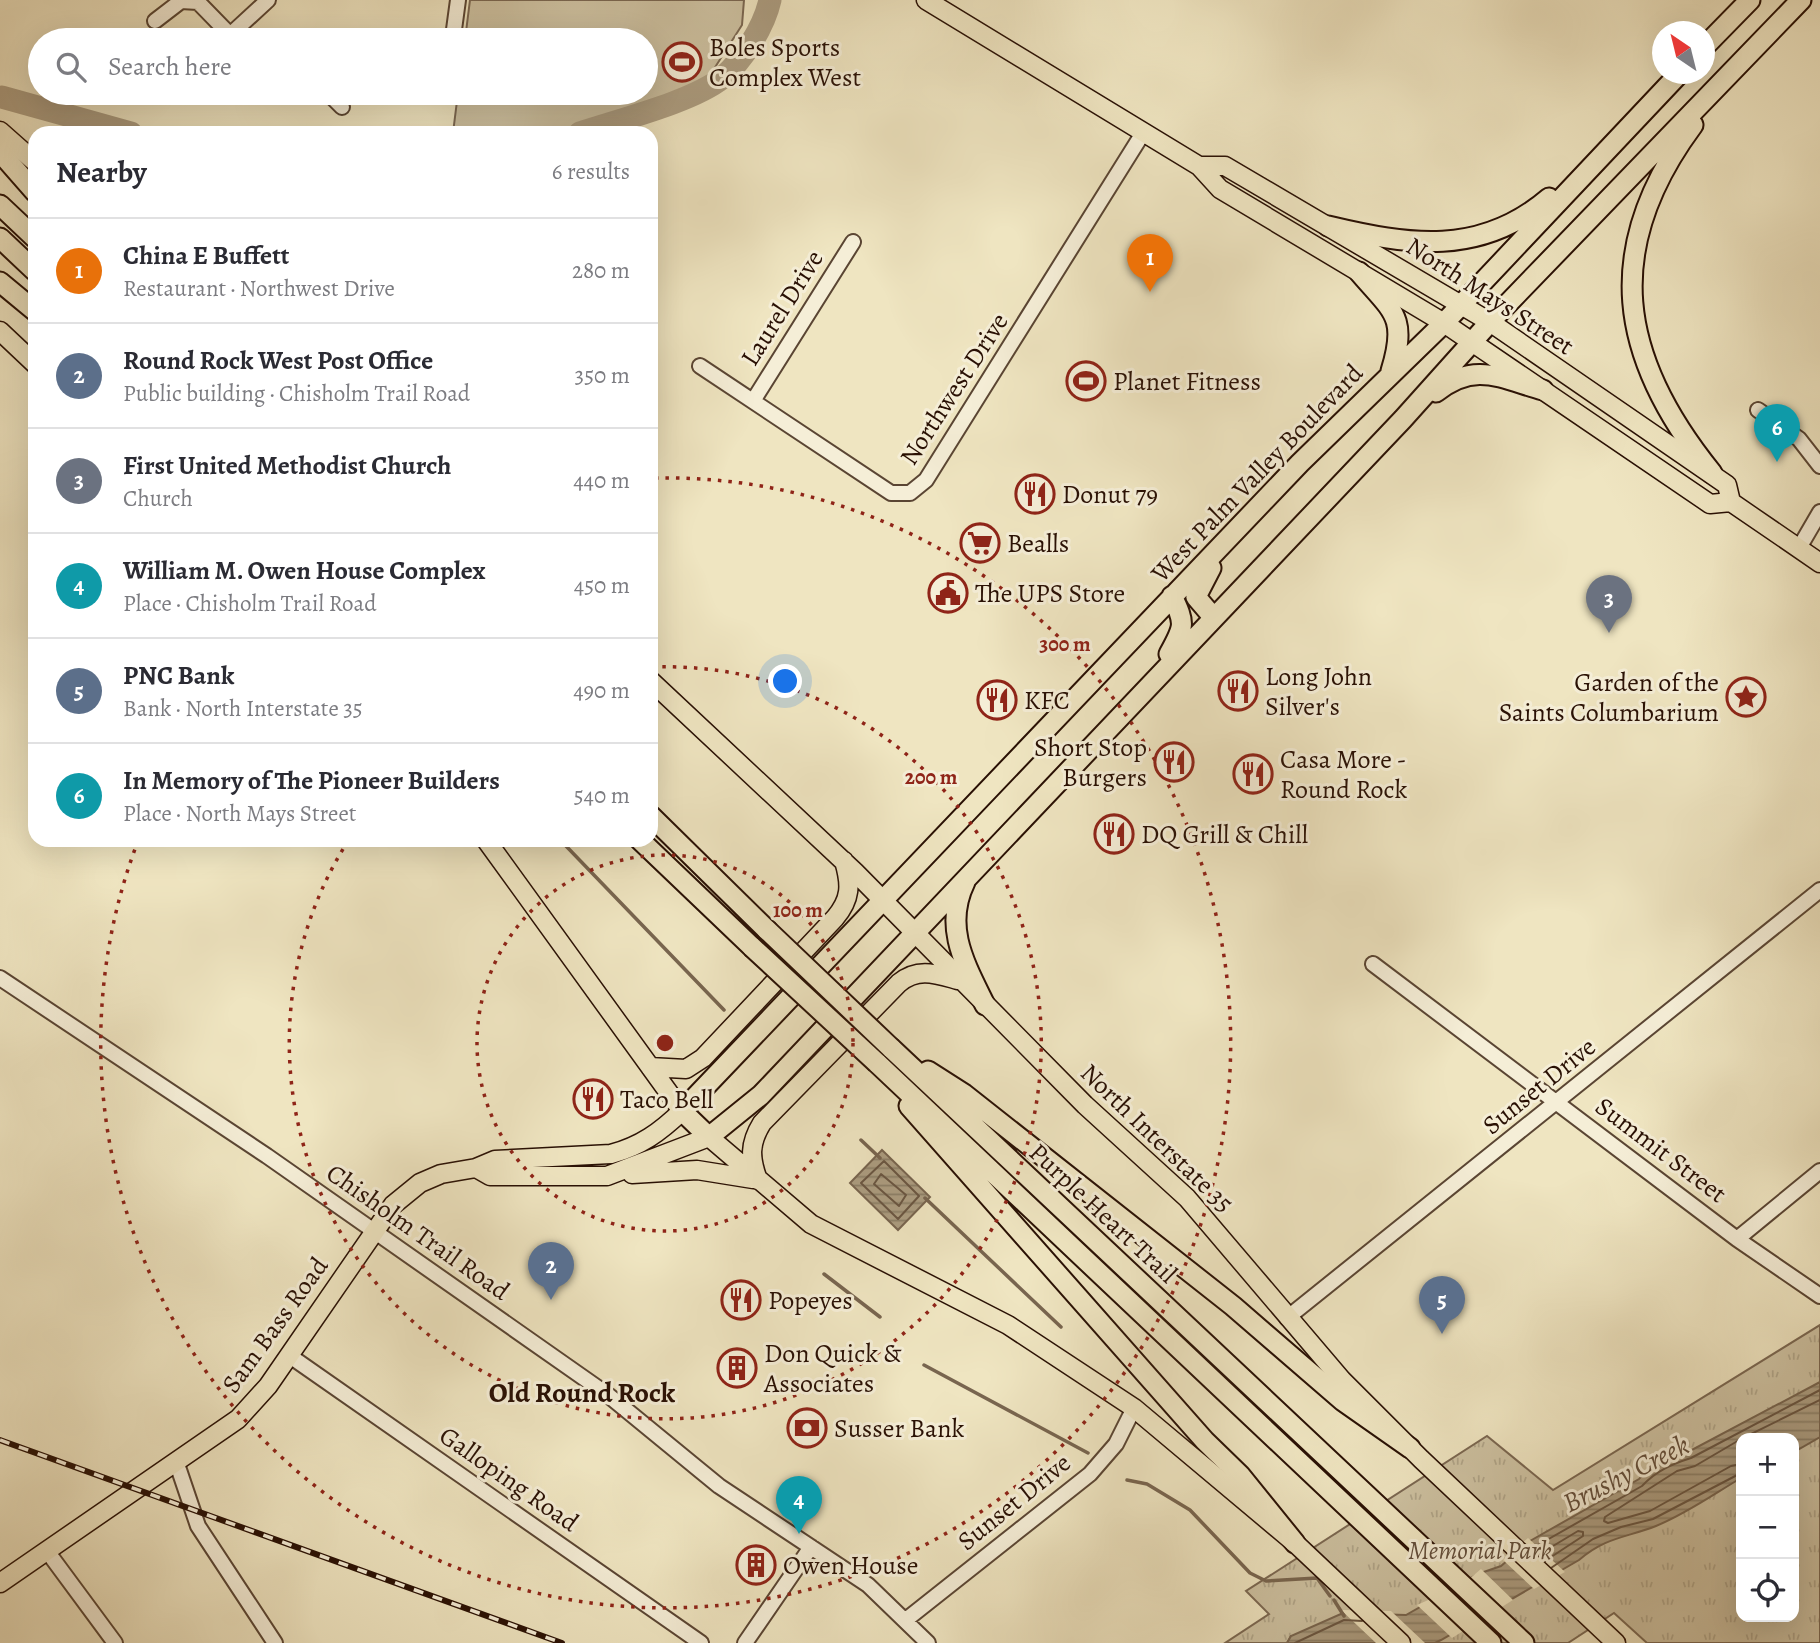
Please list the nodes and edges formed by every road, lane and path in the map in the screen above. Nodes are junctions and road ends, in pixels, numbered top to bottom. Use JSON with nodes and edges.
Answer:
{"nodes":[{"id":1,"x":268,"y":0,"type":"edge"},
{"id":2,"x":458,"y":0,"type":"edge"},
{"id":3,"x":926,"y":0,"type":"edge"},
{"id":4,"x":1750,"y":0,"type":"edge"},
{"id":5,"x":1801,"y":0,"type":"edge"},
{"id":6,"x":155,"y":22,"type":"dead end"},
{"id":7,"x":223,"y":28,"type":"edge"},
{"id":8,"x":241,"y":28,"type":"edge"},
{"id":9,"x":454,"y":28,"type":"edge"},
{"id":10,"x":1715,"y":36,"type":"edge"},
{"id":11,"x":1736,"y":66,"type":"junction"},
{"id":12,"x":1669,"y":84,"type":"edge"},
{"id":13,"x":0,"y":131,"type":"edge"},
{"id":14,"x":1143,"y":133,"type":"junction"},
{"id":15,"x":1611,"y":145,"type":"junction"},
{"id":16,"x":0,"y":152,"type":"edge"},
{"id":17,"x":28,"y":156,"type":"edge"},
{"id":18,"x":1199,"y":166,"type":"junction"},
{"id":19,"x":28,"y":183,"type":"edge"},
{"id":20,"x":0,"y":205,"type":"edge"},
{"id":21,"x":1328,"y":226,"type":"junction"},
{"id":22,"x":28,"y":231,"type":"edge"},
{"id":23,"x":0,"y":238,"type":"edge"},
{"id":24,"x":853,"y":242,"type":"dead end"},
{"id":25,"x":28,"y":264,"type":"edge"},
{"id":26,"x":1359,"y":272,"type":"junction"},
{"id":27,"x":0,"y":282,"type":"edge"},
{"id":28,"x":28,"y":305,"type":"edge"},
{"id":29,"x":1460,"y":306,"type":"junction"},
{"id":30,"x":1444,"y":323,"type":"junction"},
{"id":31,"x":1490,"y":323,"type":"junction"},
{"id":32,"x":0,"y":331,"type":"edge"},
{"id":33,"x":1472,"y":342,"type":"junction"},
{"id":34,"x":28,"y":357,"type":"edge"},
{"id":35,"x":701,"y":366,"type":"dead end"},
{"id":36,"x":1391,"y":373,"type":"junction"},
{"id":37,"x":1543,"y":390,"type":"junction"},
{"id":38,"x":753,"y":401,"type":"junction"},
{"id":39,"x":1758,"y":410,"type":"dead end"},
{"id":40,"x":1403,"y":419,"type":"junction"},
{"id":41,"x":1820,"y":466,"type":"edge"},
{"id":42,"x":1712,"y":473,"type":"junction"},
{"id":43,"x":1731,"y":502,"type":"junction"},
{"id":44,"x":1820,"y":512,"type":"edge"},
{"id":45,"x":1226,"y":543,"type":"junction"},
{"id":46,"x":1799,"y":548,"type":"junction"},
{"id":47,"x":1820,"y":563,"type":"edge"},
{"id":48,"x":1172,"y":596,"type":"junction"},
{"id":49,"x":1214,"y":618,"type":"junction"},
{"id":50,"x":1159,"y":674,"type":"junction"},
{"id":51,"x":658,"y":688,"type":"edge"},
{"id":52,"x":658,"y":823,"type":"edge"},
{"id":53,"x":491,"y":847,"type":"edge"},
{"id":54,"x":647,"y":847,"type":"edge"},
{"id":55,"x":844,"y":861,"type":"junction"},
{"id":56,"x":970,"y":872,"type":"junction"},
{"id":57,"x":1820,"y":890,"type":"edge"},
{"id":58,"x":882,"y":901,"type":"junction"},
{"id":59,"x":912,"y":932,"type":"junction"},
{"id":60,"x":1373,"y":964,"type":"dead end"},
{"id":61,"x":0,"y":978,"type":"edge"},
{"id":62,"x":958,"y":980,"type":"junction"},
{"id":63,"x":985,"y":1005,"type":"junction"},
{"id":64,"x":891,"y":1048,"type":"junction"},
{"id":65,"x":877,"y":1063,"type":"junction"},
{"id":66,"x":650,"y":1067,"type":"junction"},
{"id":67,"x":1558,"y":1102,"type":"junction"},
{"id":68,"x":682,"y":1111,"type":"junction"},
{"id":69,"x":709,"y":1137,"type":"junction"},
{"id":70,"x":476,"y":1168,"type":"junction"},
{"id":71,"x":1820,"y":1171,"type":"edge"},
{"id":72,"x":607,"y":1176,"type":"junction"},
{"id":73,"x":758,"y":1180,"type":"junction"},
{"id":74,"x":374,"y":1232,"type":"junction"},
{"id":75,"x":1737,"y":1239,"type":"junction"},
{"id":76,"x":1820,"y":1296,"type":"edge"},
{"id":77,"x":1287,"y":1318,"type":"junction"},
{"id":78,"x":290,"y":1356,"type":"junction"},
{"id":79,"x":1134,"y":1408,"type":"junction"},
{"id":80,"x":1415,"y":1454,"type":"junction"},
{"id":81,"x":176,"y":1461,"type":"junction"},
{"id":82,"x":1299,"y":1547,"type":"junction"},
{"id":83,"x":811,"y":1548,"type":"junction"},
{"id":84,"x":47,"y":1550,"type":"junction"},
{"id":85,"x":0,"y":1583,"type":"edge"},
{"id":86,"x":907,"y":1619,"type":"junction"},
{"id":87,"x":115,"y":1643,"type":"edge"},
{"id":88,"x":275,"y":1643,"type":"edge"},
{"id":89,"x":701,"y":1643,"type":"edge"},
{"id":90,"x":745,"y":1643,"type":"edge"},
{"id":91,"x":928,"y":1643,"type":"edge"},
{"id":92,"x":1401,"y":1643,"type":"edge"},
{"id":93,"x":1491,"y":1643,"type":"edge"},
{"id":94,"x":1524,"y":1643,"type":"edge"},
{"id":95,"x":1616,"y":1643,"type":"edge"}],
"edges":[{"from":1,"to":8,"type":"street"},
{"from":2,"to":9,"type":"street"},
{"from":3,"to":14,"type":"main road","name":"North Mays Street"},
{"from":4,"to":10,"type":"highway"},
{"from":5,"to":11,"type":"highway"},
{"from":6,"to":7,"type":"street"},
{"from":11,"to":31,"type":"highway"},
{"from":11,"to":42,"type":"highway"},
{"from":12,"to":15,"type":"highway"},
{"from":13,"to":17,"type":"main road"},
{"from":14,"to":18,"type":"main road","name":"North Mays Street"},
{"from":14,"to":38,"type":"street","name":"Northwest Drive"},
{"from":15,"to":21,"type":"highway"},
{"from":15,"to":29,"type":"highway","name":"West Palm Valley Boulevard"},
{"from":16,"to":19,"type":"highway"},
{"from":18,"to":21,"type":"main road","name":"North Mays Street"},
{"from":18,"to":26,"type":"main road","name":"North Mays Street"},
{"from":20,"to":22,"type":"highway"},
{"from":21,"to":29,"type":"main road","name":"North Mays Street"},
{"from":23,"to":25,"type":"highway"},
{"from":24,"to":38,"type":"street","name":"Laurel Drive"},
{"from":26,"to":30,"type":"main road","name":"North Mays Street"},
{"from":26,"to":36,"type":"highway"},
{"from":27,"to":28,"type":"highway"},
{"from":29,"to":30,"type":"highway","name":"West Palm Valley Boulevard"},
{"from":29,"to":31,"type":"main road","name":"North Mays Street"},
{"from":30,"to":33,"type":"main road","name":"North Mays Street"},
{"from":30,"to":36,"type":"highway","name":"West Palm Valley Boulevard"},
{"from":31,"to":33,"type":"highway"},
{"from":31,"to":42,"type":"main road","name":"North Mays Street"},
{"from":32,"to":34,"type":"main road"},
{"from":33,"to":37,"type":"main road","name":"North Mays Street"},
{"from":33,"to":40,"type":"highway"},
{"from":35,"to":38,"type":"street","name":"Northwest Drive"},
{"from":36,"to":45,"type":"highway","name":"West Palm Valley Boulevard"},
{"from":37,"to":40,"type":"highway"},
{"from":37,"to":43,"type":"main road","name":"North Mays Street"},
{"from":39,"to":41,"type":"street"},
{"from":40,"to":49,"type":"highway"},
{"from":42,"to":43,"type":"main road","name":"North Mays Street"},
{"from":43,"to":46,"type":"main road","name":"North Mays Street"},
{"from":44,"to":46,"type":"street"},
{"from":45,"to":48,"type":"highway","name":"West Palm Valley Boulevard"},
{"from":45,"to":49,"type":"highway"},
{"from":46,"to":47,"type":"main road","name":"North Mays Street"},
{"from":48,"to":50,"type":"highway"},
{"from":48,"to":58,"type":"highway","name":"West Palm Valley Boulevard"},
{"from":49,"to":50,"type":"highway"},
{"from":50,"to":56,"type":"highway"},
{"from":51,"to":55,"type":"main road","name":"North Interstate 35"},
{"from":52,"to":64,"type":"highway","name":"Purple Heart Trail","bridge":true},
{"from":53,"to":66,"type":"main road"},
{"from":54,"to":65,"type":"highway","name":"Purple Heart Trail","bridge":true},
{"from":55,"to":58,"type":"main road","name":"North Interstate 35"},
{"from":55,"to":66,"type":"main road"},
{"from":56,"to":59,"type":"highway"},
{"from":56,"to":63,"type":"highway"},
{"from":57,"to":67,"type":"street","name":"Sunset Drive"},
{"from":58,"to":59,"type":"main road","name":"North Interstate 35"},
{"from":58,"to":68,"type":"highway","name":"West Palm Valley Boulevard"},
{"from":59,"to":62,"type":"main road","name":"North Interstate 35"},
{"from":59,"to":69,"type":"highway"},
{"from":60,"to":67,"type":"street","name":"Summit Street"},
{"from":61,"to":74,"type":"street","name":"Chisholm Trail Road"},
{"from":62,"to":63,"type":"main road","name":"North Interstate 35"},
{"from":62,"to":73,"type":"main road"},
{"from":63,"to":77,"type":"main road","name":"North Interstate 35"},
{"from":64,"to":80,"type":"highway"},
{"from":64,"to":94,"type":"highway","name":"Purple Heart Trail"},
{"from":65,"to":82,"type":"highway"},
{"from":65,"to":93,"type":"highway","name":"Purple Heart Trail"},
{"from":66,"to":68,"type":"main road"},
{"from":67,"to":75,"type":"street","name":"Summit Street"},
{"from":67,"to":77,"type":"street","name":"Sunset Drive"},
{"from":68,"to":69,"type":"highway"},
{"from":68,"to":70,"type":"main road","name":"Sam Bass Road"},
{"from":69,"to":72,"type":"main road","name":"Sam Bass Road"},
{"from":69,"to":73,"type":"main road"},
{"from":70,"to":72,"type":"main road","name":"Sam Bass Road"},
{"from":70,"to":74,"type":"main road","name":"Sam Bass Road"},
{"from":71,"to":75,"type":"street"},
{"from":72,"to":73,"type":"main road"},
{"from":73,"to":79,"type":"main road"},
{"from":74,"to":78,"type":"main road","name":"Sam Bass Road"},
{"from":74,"to":83,"type":"street","name":"Chisholm Trail Road"},
{"from":75,"to":76,"type":"street","name":"Summit Street"},
{"from":77,"to":80,"type":"main road","name":"North Interstate 35"},
{"from":78,"to":81,"type":"main road","name":"Sam Bass Road"},
{"from":78,"to":89,"type":"street","name":"Galloping Road"},
{"from":79,"to":82,"type":"main road"},
{"from":79,"to":86,"type":"street","name":"Sunset Drive"},
{"from":80,"to":95,"type":"main road","name":"North Interstate 35"},
{"from":81,"to":84,"type":"main road","name":"Sam Bass Road"},
{"from":81,"to":88,"type":"street"},
{"from":82,"to":92,"type":"main road"},
{"from":83,"to":86,"type":"street","name":"Chisholm Trail Road"},
{"from":83,"to":90,"type":"street"},
{"from":84,"to":85,"type":"main road","name":"Sam Bass Road"},
{"from":84,"to":87,"type":"street"},
{"from":86,"to":91,"type":"street","name":"Chisholm Trail Road"}]}
